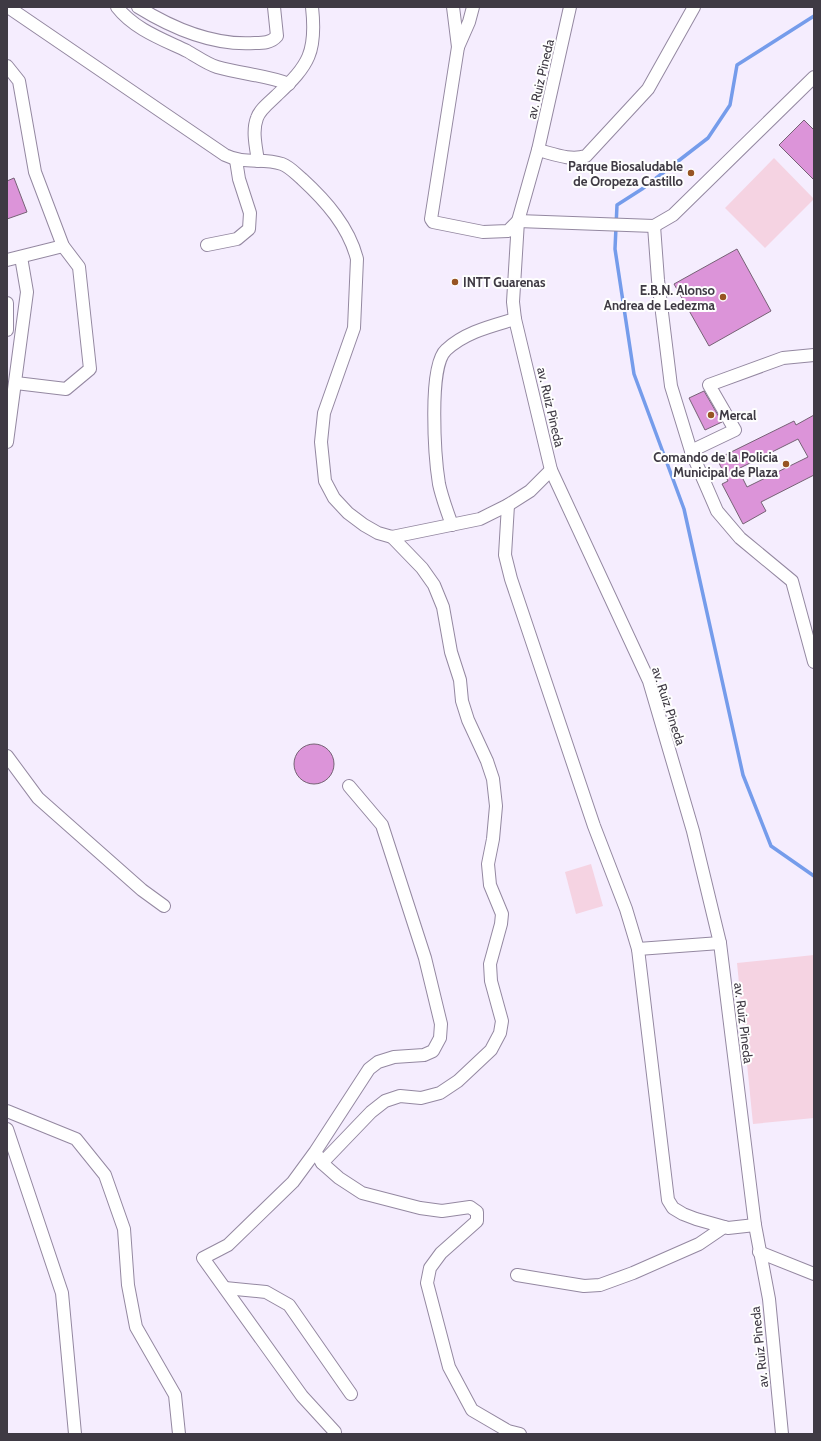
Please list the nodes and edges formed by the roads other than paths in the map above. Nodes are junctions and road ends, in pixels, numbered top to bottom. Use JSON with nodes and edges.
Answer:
{"nodes":[{"id":1,"x":8,"y":7,"type":"edge"},
{"id":2,"x":117,"y":7,"type":"edge"},
{"id":3,"x":138,"y":7,"type":"edge"},
{"id":4,"x":274,"y":7,"type":"edge"},
{"id":5,"x":312,"y":7,"type":"edge"},
{"id":6,"x":453,"y":7,"type":"edge"},
{"id":7,"x":473,"y":7,"type":"edge"},
{"id":8,"x":570,"y":7,"type":"edge"},
{"id":9,"x":694,"y":7,"type":"edge"},
{"id":10,"x":458,"y":47,"type":"junction"},
{"id":11,"x":7,"y":66,"type":"edge"},
{"id":12,"x":814,"y":77,"type":"edge"},
{"id":13,"x":289,"y":84,"type":"junction"},
{"id":14,"x":538,"y":150,"type":"junction"},
{"id":15,"x":236,"y":160,"type":"junction"},
{"id":16,"x":258,"y":161,"type":"junction"},
{"id":17,"x":518,"y":221,"type":"junction"},
{"id":18,"x":654,"y":226,"type":"junction"},
{"id":19,"x":207,"y":245,"type":"dead end"},
{"id":20,"x":63,"y":246,"type":"junction"},
{"id":21,"x":21,"y":257,"type":"junction"},
{"id":22,"x":7,"y":260,"type":"edge"},
{"id":23,"x":7,"y":304,"type":"edge"},
{"id":24,"x":515,"y":319,"type":"junction"},
{"id":25,"x":7,"y":330,"type":"edge"},
{"id":26,"x":814,"y":355,"type":"edge"},
{"id":27,"x":16,"y":383,"type":"junction"},
{"id":28,"x":7,"y":442,"type":"edge"},
{"id":29,"x":691,"y":451,"type":"junction"},
{"id":30,"x":551,"y":470,"type":"junction"},
{"id":31,"x":508,"y":505,"type":"junction"},
{"id":32,"x":452,"y":525,"type":"junction"},
{"id":33,"x":392,"y":537,"type":"junction"},
{"id":34,"x":814,"y":662,"type":"edge"},
{"id":35,"x":7,"y":756,"type":"edge"},
{"id":36,"x":349,"y":786,"type":"dead end"},
{"id":37,"x":164,"y":906,"type":"dead end"},
{"id":38,"x":720,"y":943,"type":"junction"},
{"id":39,"x":638,"y":950,"type":"junction"},
{"id":40,"x":7,"y":1111,"type":"edge"},
{"id":41,"x":7,"y":1129,"type":"edge"},
{"id":42,"x":315,"y":1152,"type":"junction"},
{"id":43,"x":322,"y":1163,"type":"junction"},
{"id":44,"x":755,"y":1225,"type":"junction"},
{"id":45,"x":724,"y":1227,"type":"junction"},
{"id":46,"x":759,"y":1252,"type":"junction"},
{"id":47,"x":814,"y":1274,"type":"edge"},
{"id":48,"x":517,"y":1276,"type":"dead end"},
{"id":49,"x":225,"y":1288,"type":"junction"},
{"id":50,"x":351,"y":1394,"type":"dead end"},
{"id":51,"x":335,"y":1432,"type":"dead end"},
{"id":52,"x":75,"y":1434,"type":"edge"},
{"id":53,"x":180,"y":1434,"type":"edge"},
{"id":54,"x":520,"y":1434,"type":"edge"},
{"id":55,"x":782,"y":1434,"type":"edge"}],
"edges":[{"from":1,"to":15,"type":"street"},
{"from":2,"to":13,"type":"street"},
{"from":3,"to":4,"type":"street"},
{"from":5,"to":13,"type":"street"},
{"from":6,"to":10,"type":"street"},
{"from":7,"to":10,"type":"street"},
{"from":8,"to":14,"type":"street","name":"av. Ruiz Pineda"},
{"from":9,"to":14,"type":"street"},
{"from":10,"to":17,"type":"street"},
{"from":11,"to":20,"type":"street"},
{"from":12,"to":18,"type":"street"},
{"from":13,"to":16,"type":"street"},
{"from":14,"to":17,"type":"street","name":"av. Ruiz Pineda"},
{"from":15,"to":16,"type":"street"},
{"from":15,"to":19,"type":"street"},
{"from":16,"to":33,"type":"street"},
{"from":17,"to":18,"type":"street"},
{"from":17,"to":24,"type":"street","name":"av. Ruiz Pineda"},
{"from":18,"to":29,"type":"street"},
{"from":20,"to":21,"type":"street"},
{"from":20,"to":27,"type":"street"},
{"from":21,"to":22,"type":"street"},
{"from":21,"to":27,"type":"street"},
{"from":23,"to":25,"type":"street"},
{"from":24,"to":30,"type":"street","name":"av. Ruiz Pineda"},
{"from":24,"to":32,"type":"street"},
{"from":26,"to":29,"type":"street"},
{"from":27,"to":28,"type":"street"},
{"from":29,"to":34,"type":"street"},
{"from":30,"to":31,"type":"street"},
{"from":30,"to":38,"type":"street","name":"av. Ruiz Pineda"},
{"from":31,"to":32,"type":"street"},
{"from":31,"to":39,"type":"street"},
{"from":32,"to":33,"type":"street"},
{"from":33,"to":43,"type":"street"},
{"from":35,"to":37,"type":"street"},
{"from":36,"to":42,"type":"street"},
{"from":38,"to":39,"type":"street"},
{"from":38,"to":44,"type":"street","name":"av. Ruiz Pineda"},
{"from":39,"to":45,"type":"street"},
{"from":40,"to":53,"type":"street"},
{"from":41,"to":52,"type":"street"},
{"from":42,"to":43,"type":"street"},
{"from":42,"to":49,"type":"street"},
{"from":43,"to":54,"type":"street"},
{"from":44,"to":45,"type":"street"},
{"from":44,"to":46,"type":"street","name":"av. Ruiz Pineda"},
{"from":45,"to":48,"type":"street"},
{"from":46,"to":47,"type":"street"},
{"from":46,"to":55,"type":"street","name":"av. Ruiz Pineda"},
{"from":49,"to":50,"type":"street"},
{"from":49,"to":51,"type":"street"}]}
